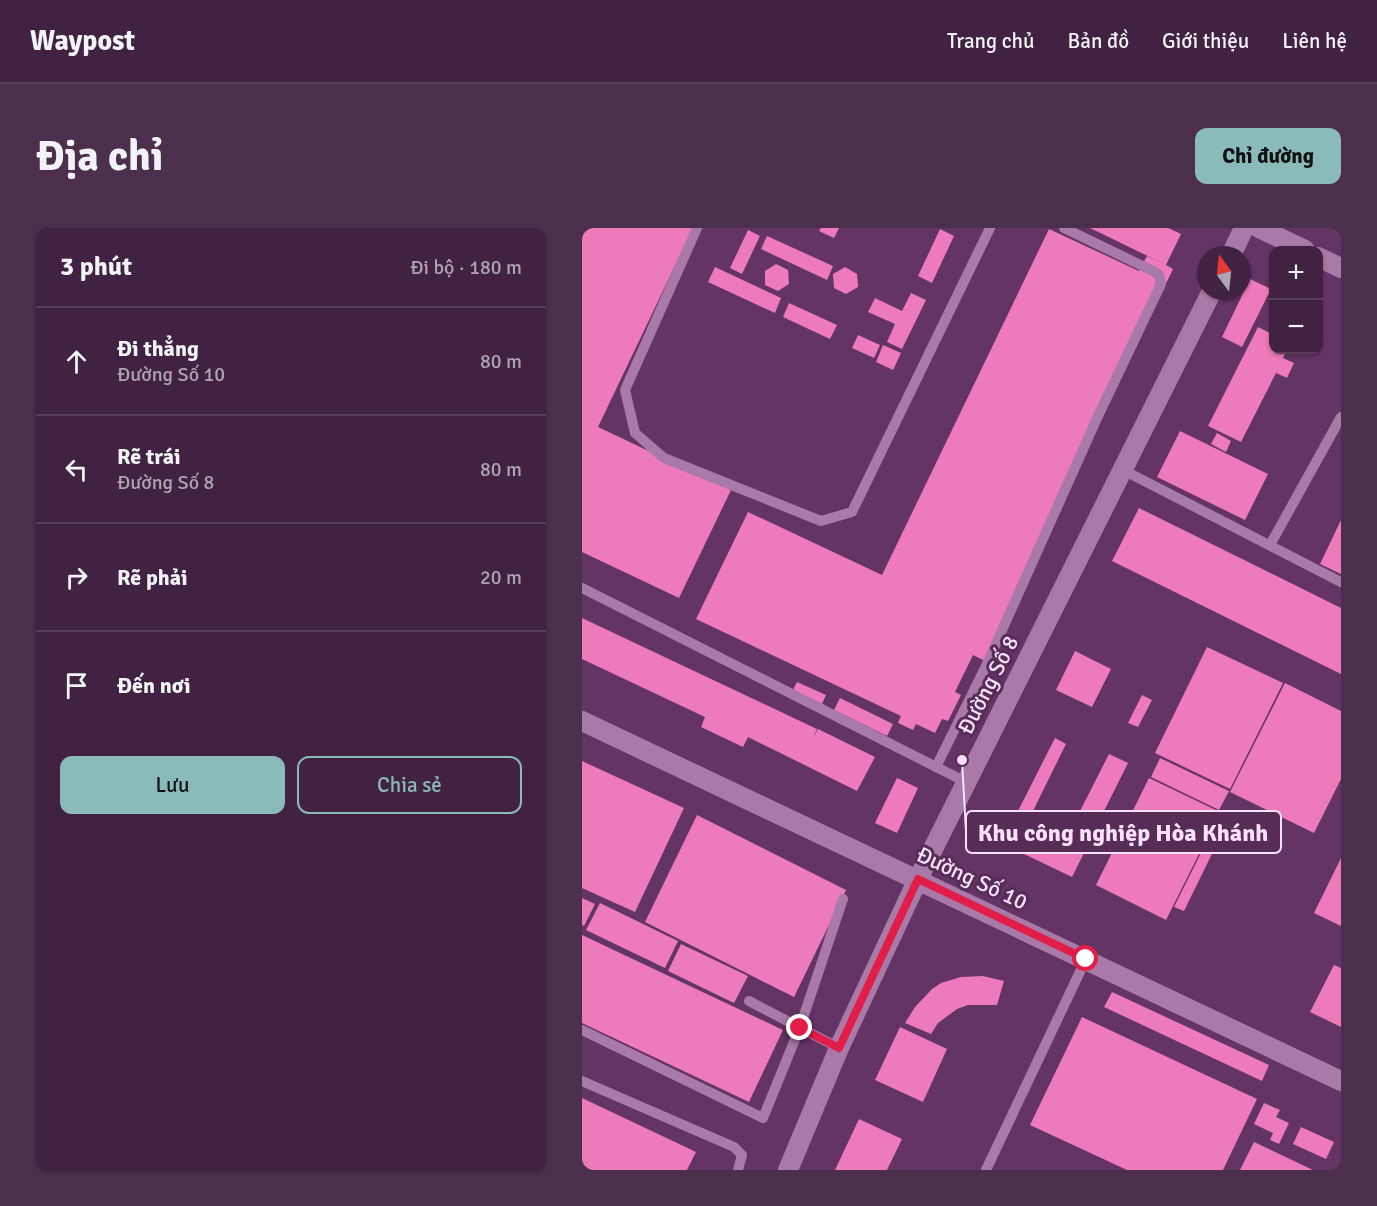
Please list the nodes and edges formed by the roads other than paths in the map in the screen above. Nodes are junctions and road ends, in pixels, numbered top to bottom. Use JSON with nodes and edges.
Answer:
{"nodes":[{"id":1,"x":697,"y":228,"type":"edge"},
{"id":2,"x":990,"y":228,"type":"edge"},
{"id":3,"x":1064,"y":228,"type":"edge"},
{"id":4,"x":1244,"y":228,"type":"edge"},
{"id":5,"x":1260,"y":228,"type":"edge"},
{"id":6,"x":1235,"y":246,"type":"edge"},
{"id":7,"x":1297,"y":246,"type":"edge"},
{"id":8,"x":1323,"y":259,"type":"edge"},
{"id":9,"x":1341,"y":268,"type":"edge"},
{"id":10,"x":1208,"y":300,"type":"edge"},
{"id":11,"x":1341,"y":417,"type":"edge"},
{"id":12,"x":1123,"y":470,"type":"junction"},
{"id":13,"x":1270,"y":545,"type":"junction"},
{"id":14,"x":1341,"y":582,"type":"edge"},
{"id":15,"x":582,"y":588,"type":"edge"},
{"id":16,"x":582,"y":721,"type":"edge"},
{"id":17,"x":936,"y":766,"type":"junction"},
{"id":18,"x":966,"y":782,"type":"junction"},
{"id":19,"x":918,"y":879,"type":"junction"},
{"id":20,"x":843,"y":899,"type":"dead end"},
{"id":21,"x":1086,"y":959,"type":"junction"},
{"id":22,"x":749,"y":1001,"type":"dead end"},
{"id":23,"x":800,"y":1028,"type":"junction"},
{"id":24,"x":582,"y":1030,"type":"edge"},
{"id":25,"x":839,"y":1048,"type":"junction"},
{"id":26,"x":582,"y":1081,"type":"edge"},
{"id":27,"x":1341,"y":1081,"type":"edge"},
{"id":28,"x":738,"y":1170,"type":"edge"},
{"id":29,"x":788,"y":1170,"type":"edge"},
{"id":30,"x":986,"y":1170,"type":"edge"}],
"edges":[{"from":1,"to":2,"type":"lane"},
{"from":3,"to":17,"type":"lane"},
{"from":4,"to":6,"type":"street"},
{"from":5,"to":7,"type":"street"},
{"from":8,"to":9,"type":"street"},
{"from":10,"to":12,"type":"street","name":"Đường Số 8"},
{"from":11,"to":13,"type":"lane"},
{"from":12,"to":13,"type":"lane"},
{"from":12,"to":18,"type":"street","name":"Đường Số 8"},
{"from":13,"to":14,"type":"lane"},
{"from":15,"to":17,"type":"lane"},
{"from":16,"to":19,"type":"street","name":"Đường Số 10"},
{"from":17,"to":18,"type":"lane"},
{"from":18,"to":19,"type":"street","name":"Đường Số 8"},
{"from":19,"to":21,"type":"street","name":"Đường Số 10"},
{"from":19,"to":25,"type":"street","name":"Đường Số 8"},
{"from":20,"to":23,"type":"lane"},
{"from":21,"to":27,"type":"street","name":"Đường Số 10"},
{"from":21,"to":30,"type":"lane"},
{"from":22,"to":23,"type":"lane"},
{"from":23,"to":24,"type":"lane"},
{"from":23,"to":25,"type":"lane"},
{"from":25,"to":29,"type":"street","name":"Đường Số 8"},
{"from":26,"to":28,"type":"lane"}]}
